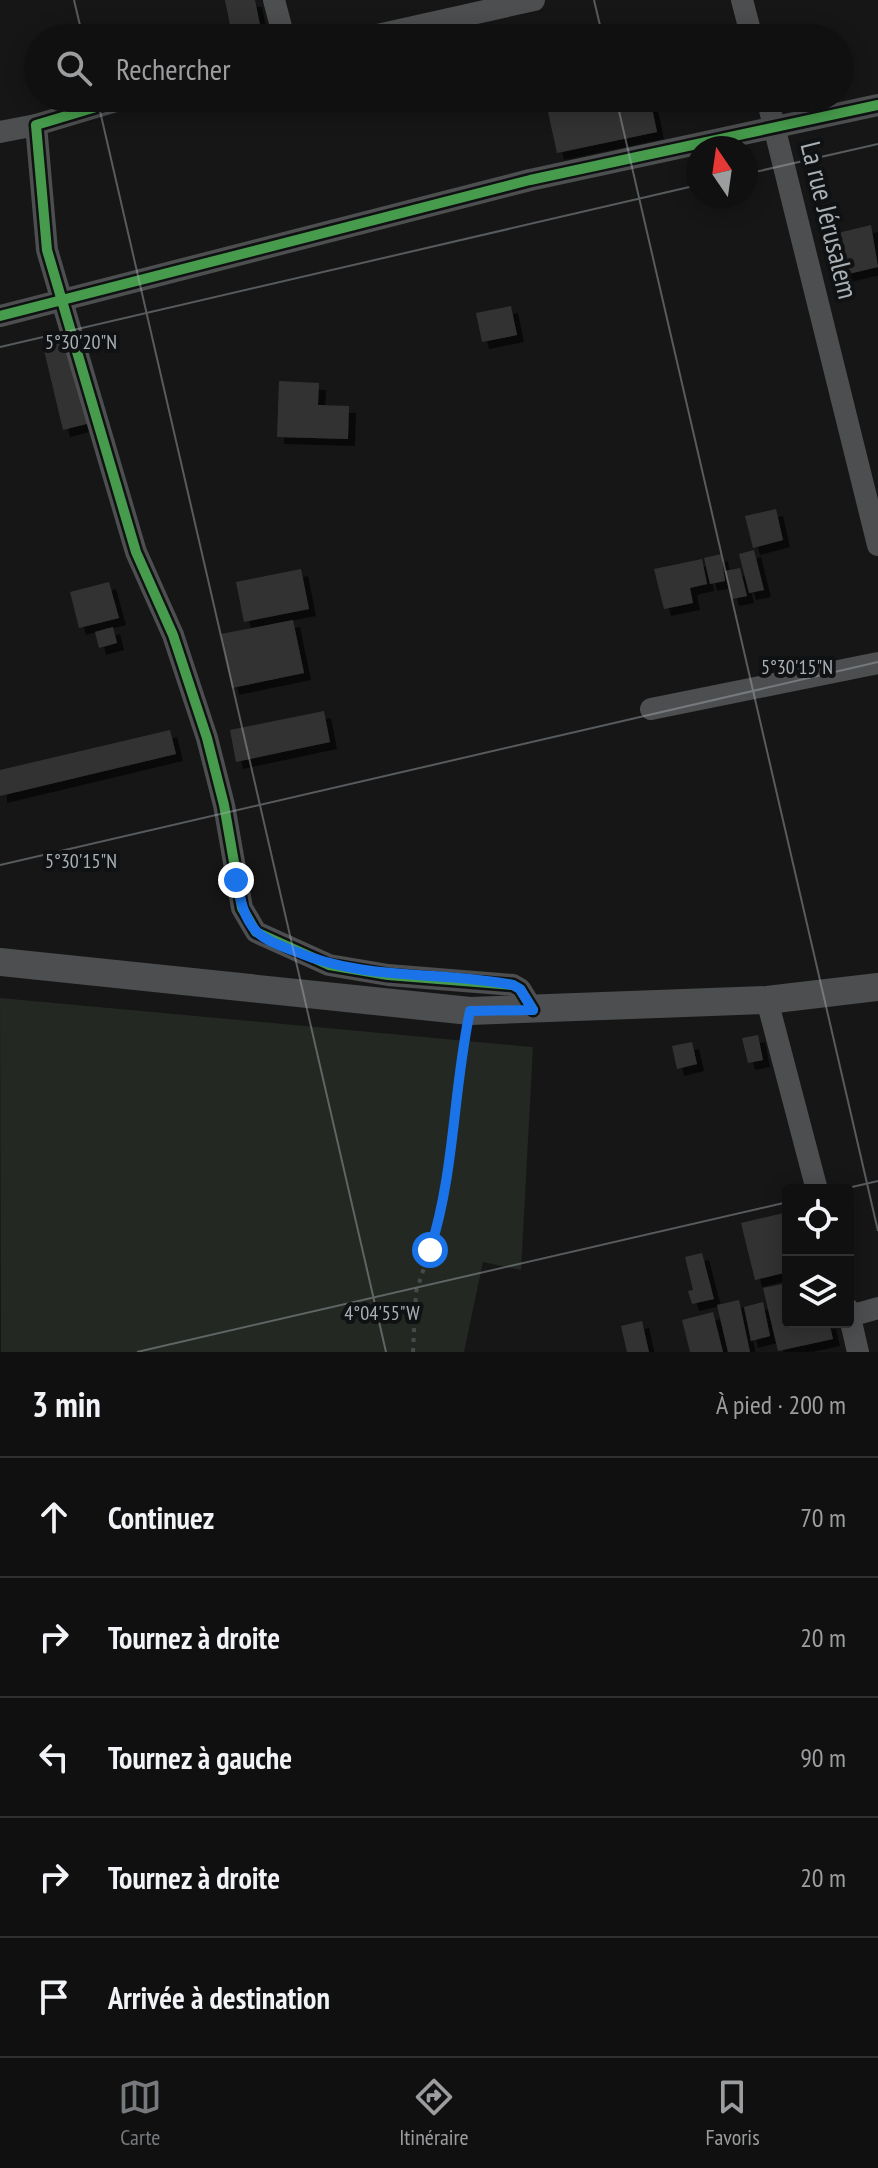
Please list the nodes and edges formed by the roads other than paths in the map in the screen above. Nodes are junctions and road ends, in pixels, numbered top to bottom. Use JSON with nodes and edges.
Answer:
{"nodes":[{"id":1,"x":274,"y":0,"type":"edge"},
{"id":2,"x":534,"y":0,"type":"edge"},
{"id":3,"x":742,"y":0,"type":"edge"},
{"id":4,"x":280,"y":24,"type":"edge"},
{"id":5,"x":427,"y":24,"type":"edge"},
{"id":6,"x":748,"y":24,"type":"edge"},
{"id":7,"x":878,"y":105,"type":"edge"},
{"id":8,"x":854,"y":110,"type":"edge"},
{"id":9,"x":79,"y":112,"type":"edge"},
{"id":10,"x":771,"y":112,"type":"edge"},
{"id":11,"x":847,"y":112,"type":"edge"},
{"id":12,"x":36,"y":125,"type":"junction"},
{"id":13,"x":775,"y":128,"type":"junction"},
{"id":14,"x":0,"y":132,"type":"edge"},
{"id":15,"x":62,"y":301,"type":"junction"},
{"id":16,"x":0,"y":316,"type":"edge"},
{"id":17,"x":878,"y":545,"type":"edge"},
{"id":18,"x":878,"y":663,"type":"edge"},
{"id":19,"x":651,"y":709,"type":"dead end"},
{"id":20,"x":0,"y":962,"type":"edge"},
{"id":21,"x":878,"y":987,"type":"edge"},
{"id":22,"x":767,"y":1000,"type":"junction"},
{"id":23,"x":533,"y":1010,"type":"junction"},
{"id":24,"x":815,"y":1184,"type":"edge"},
{"id":25,"x":878,"y":1308,"type":"edge"},
{"id":26,"x":854,"y":1311,"type":"edge"},
{"id":27,"x":853,"y":1328,"type":"edge"},
{"id":28,"x":858,"y":1352,"type":"edge"}],
"edges":[{"from":1,"to":4,"type":"street"},
{"from":2,"to":5,"type":"street"},
{"from":3,"to":6,"type":"street"},
{"from":7,"to":8,"type":"street"},
{"from":9,"to":12,"type":"street"},
{"from":10,"to":13,"type":"street","name":"La rue Jérusalem"},
{"from":11,"to":13,"type":"street"},
{"from":12,"to":14,"type":"street"},
{"from":12,"to":15,"type":"street"},
{"from":13,"to":15,"type":"street"},
{"from":13,"to":17,"type":"street","name":"La rue Jérusalem"},
{"from":15,"to":16,"type":"street"},
{"from":15,"to":23,"type":"street"},
{"from":18,"to":19,"type":"street"},
{"from":20,"to":23,"type":"street"},
{"from":21,"to":22,"type":"street"},
{"from":22,"to":23,"type":"street"},
{"from":22,"to":24,"type":"street"},
{"from":25,"to":26,"type":"street"},
{"from":27,"to":28,"type":"street"}]}
